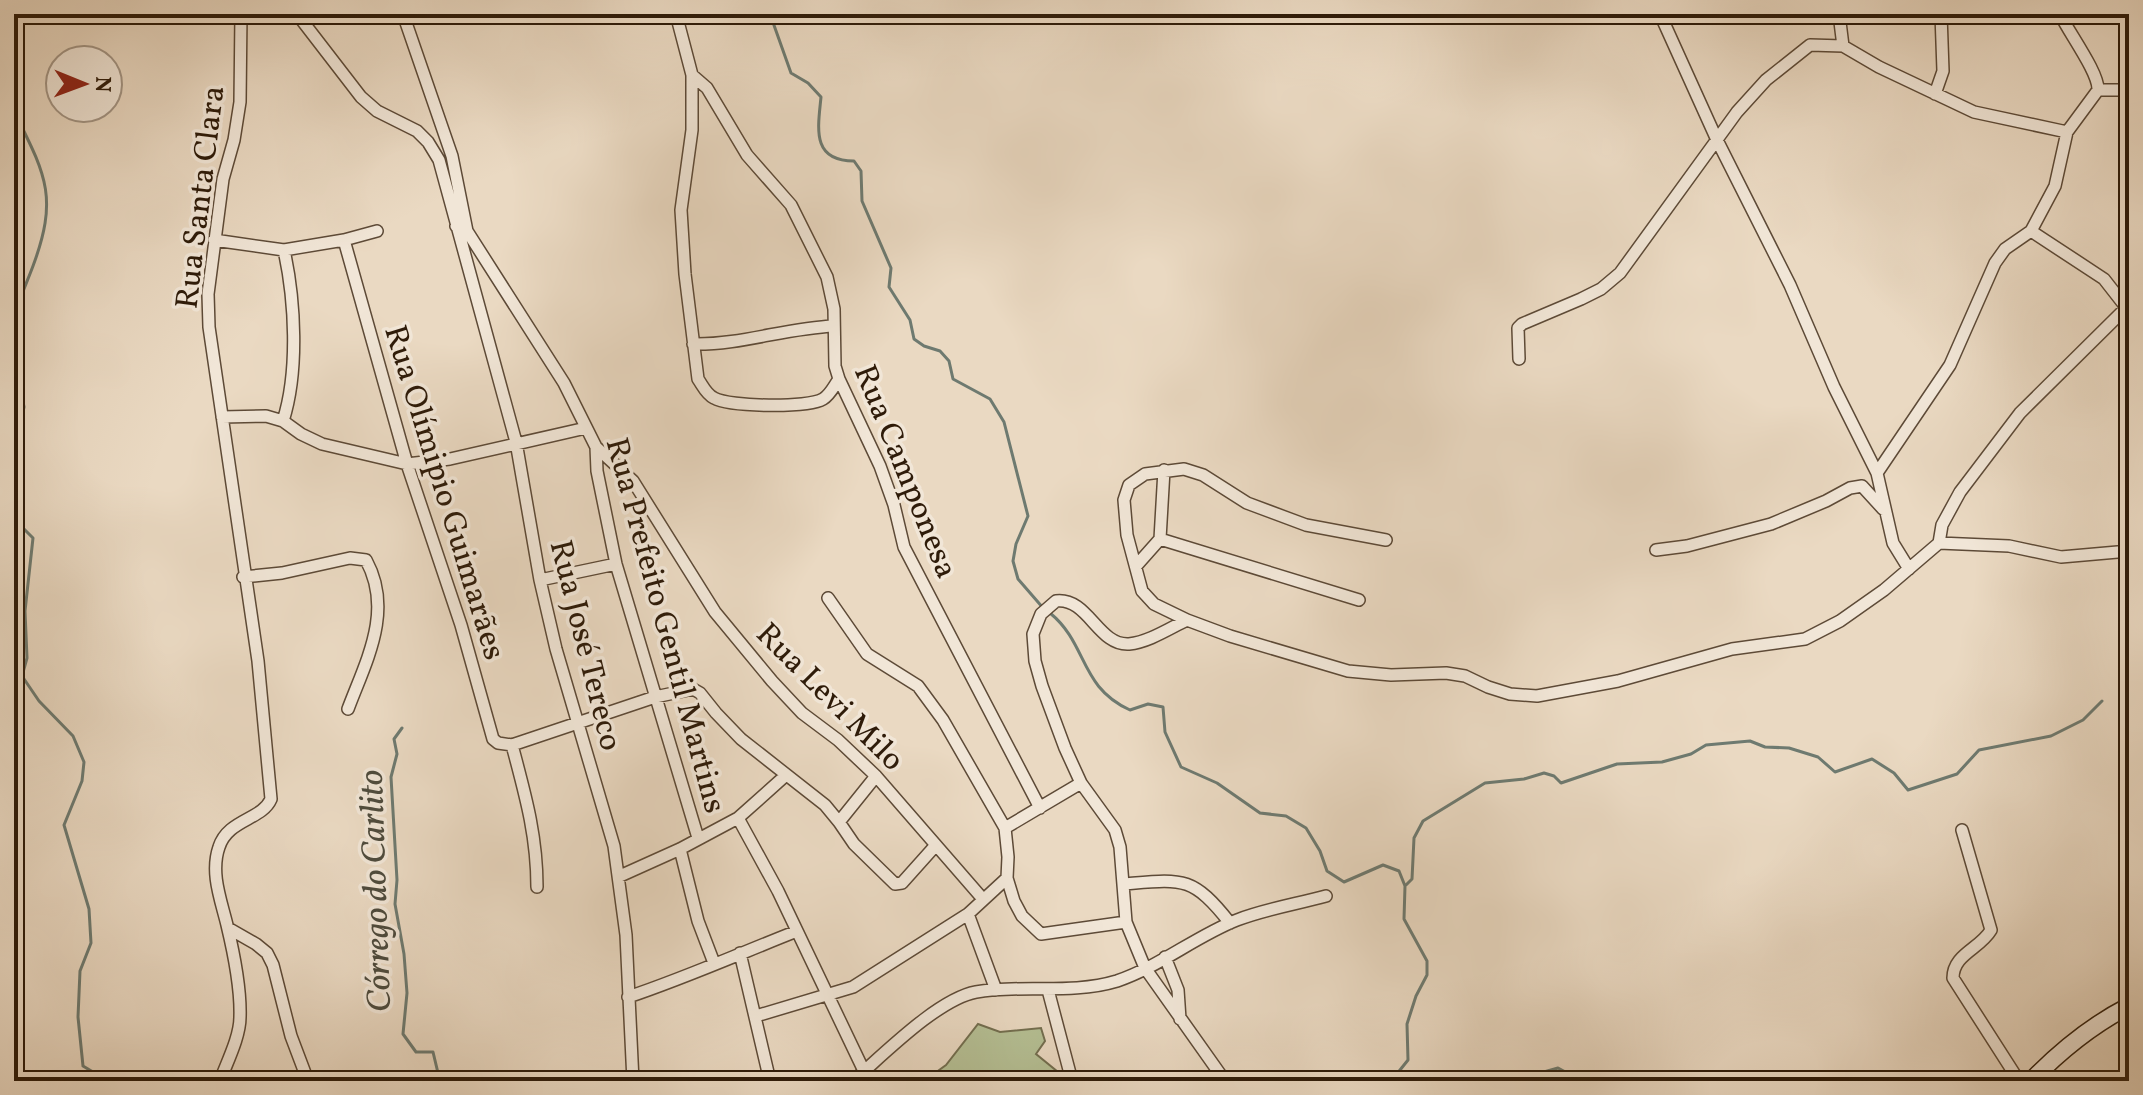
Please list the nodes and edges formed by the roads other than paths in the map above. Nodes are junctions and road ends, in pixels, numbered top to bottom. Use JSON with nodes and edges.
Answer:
{"nodes":[{"id":1,"x":241,"y":14,"type":"edge"},
{"id":2,"x":297,"y":14,"type":"edge"},
{"id":3,"x":403,"y":14,"type":"edge"},
{"id":4,"x":623,"y":14,"type":"edge"},
{"id":5,"x":637,"y":14,"type":"edge"},
{"id":6,"x":676,"y":14,"type":"edge"},
{"id":7,"x":1660,"y":14,"type":"edge"},
{"id":8,"x":1839,"y":14,"type":"edge"},
{"id":9,"x":1941,"y":14,"type":"edge"},
{"id":10,"x":2060,"y":14,"type":"edge"},
{"id":11,"x":1843,"y":46,"type":"junction"},
{"id":12,"x":692,"y":75,"type":"junction"},
{"id":13,"x":2098,"y":90,"type":"junction"},
{"id":14,"x":2129,"y":90,"type":"edge"},
{"id":15,"x":1935,"y":94,"type":"junction"},
{"id":16,"x":2067,"y":132,"type":"junction"},
{"id":17,"x":1717,"y":140,"type":"junction"},
{"id":18,"x":462,"y":229,"type":"junction"},
{"id":19,"x":377,"y":231,"type":"dead end"},
{"id":20,"x":2031,"y":231,"type":"junction"},
{"id":21,"x":214,"y":240,"type":"junction"},
{"id":22,"x":344,"y":240,"type":"junction"},
{"id":23,"x":284,"y":250,"type":"junction"},
{"id":24,"x":2127,"y":310,"type":"edge"},
{"id":25,"x":834,"y":326,"type":"junction"},
{"id":26,"x":693,"y":344,"type":"junction"},
{"id":27,"x":1519,"y":359,"type":"dead end"},
{"id":28,"x":839,"y":379,"type":"junction"},
{"id":29,"x":222,"y":417,"type":"junction"},
{"id":30,"x":283,"y":421,"type":"junction"},
{"id":31,"x":586,"y":428,"type":"junction"},
{"id":32,"x":516,"y":442,"type":"junction"},
{"id":33,"x":596,"y":447,"type":"junction"},
{"id":34,"x":407,"y":464,"type":"junction"},
{"id":35,"x":1164,"y":470,"type":"junction"},
{"id":36,"x":1877,"y":473,"type":"junction"},
{"id":37,"x":1886,"y":513,"type":"junction"},
{"id":38,"x":1160,"y":539,"type":"junction"},
{"id":39,"x":1386,"y":540,"type":"dead end"},
{"id":40,"x":1939,"y":543,"type":"junction"},
{"id":41,"x":1656,"y":550,"type":"dead end"},
{"id":42,"x":2129,"y":551,"type":"edge"},
{"id":43,"x":616,"y":564,"type":"junction"},
{"id":44,"x":1136,"y":566,"type":"junction"},
{"id":45,"x":1909,"y":569,"type":"junction"},
{"id":46,"x":243,"y":577,"type":"junction"},
{"id":47,"x":540,"y":580,"type":"junction"},
{"id":48,"x":828,"y":598,"type":"dead end"},
{"id":49,"x":1359,"y":600,"type":"dead end"},
{"id":50,"x":1187,"y":620,"type":"junction"},
{"id":51,"x":655,"y":697,"type":"junction"},
{"id":52,"x":348,"y":709,"type":"dead end"},
{"id":53,"x":576,"y":722,"type":"junction"},
{"id":54,"x":512,"y":745,"type":"junction"},
{"id":55,"x":785,"y":776,"type":"junction"},
{"id":56,"x":876,"y":776,"type":"junction"},
{"id":57,"x":1081,"y":783,"type":"junction"},
{"id":58,"x":1040,"y":808,"type":"junction"},
{"id":59,"x":738,"y":818,"type":"junction"},
{"id":60,"x":839,"y":822,"type":"junction"},
{"id":61,"x":1005,"y":828,"type":"junction"},
{"id":62,"x":1962,"y":830,"type":"dead end"},
{"id":63,"x":698,"y":838,"type":"junction"},
{"id":64,"x":936,"y":845,"type":"junction"},
{"id":65,"x":680,"y":849,"type":"junction"},
{"id":66,"x":620,"y":876,"type":"junction"},
{"id":67,"x":1007,"y":878,"type":"junction"},
{"id":68,"x":1123,"y":884,"type":"junction"},
{"id":69,"x":537,"y":887,"type":"dead end"},
{"id":70,"x":1326,"y":896,"type":"dead end"},
{"id":71,"x":982,"y":898,"type":"junction"},
{"id":72,"x":968,"y":914,"type":"junction"},
{"id":73,"x":1126,"y":922,"type":"junction"},
{"id":74,"x":1230,"y":923,"type":"junction"},
{"id":75,"x":228,"y":928,"type":"junction"},
{"id":76,"x":797,"y":931,"type":"junction"},
{"id":77,"x":740,"y":953,"type":"junction"},
{"id":78,"x":1165,"y":957,"type":"junction"},
{"id":79,"x":714,"y":963,"type":"junction"},
{"id":80,"x":1145,"y":968,"type":"junction"},
{"id":81,"x":996,"y":990,"type":"junction"},
{"id":82,"x":1048,"y":990,"type":"junction"},
{"id":83,"x":829,"y":995,"type":"junction"},
{"id":84,"x":628,"y":997,"type":"junction"},
{"id":85,"x":2129,"y":1006,"type":"edge"},
{"id":86,"x":756,"y":1016,"type":"junction"},
{"id":87,"x":1180,"y":1020,"type":"junction"},
{"id":88,"x":864,"y":1071,"type":"junction"},
{"id":89,"x":220,"y":1081,"type":"edge"},
{"id":90,"x":308,"y":1081,"type":"edge"},
{"id":91,"x":633,"y":1081,"type":"edge"},
{"id":92,"x":770,"y":1081,"type":"edge"},
{"id":93,"x":853,"y":1081,"type":"edge"},
{"id":94,"x":1072,"y":1081,"type":"edge"},
{"id":95,"x":1225,"y":1081,"type":"edge"},
{"id":96,"x":2019,"y":1081,"type":"edge"},
{"id":97,"x":2031,"y":1081,"type":"edge"}],
"edges":[{"from":1,"to":21,"type":"street","name":"Rua Santa Clara"},
{"from":2,"to":18,"type":"street"},
{"from":3,"to":18,"type":"street"},
{"from":4,"to":5,"type":"street"},
{"from":6,"to":12,"type":"street"},
{"from":7,"to":17,"type":"street"},
{"from":8,"to":11,"type":"street"},
{"from":9,"to":15,"type":"street"},
{"from":10,"to":13,"type":"street"},
{"from":11,"to":15,"type":"street"},
{"from":11,"to":17,"type":"street"},
{"from":12,"to":25,"type":"street","name":"Rua Camponesa"},
{"from":12,"to":26,"type":"street"},
{"from":13,"to":14,"type":"street"},
{"from":13,"to":16,"type":"street"},
{"from":15,"to":16,"type":"street"},
{"from":16,"to":20,"type":"street"},
{"from":17,"to":27,"type":"street"},
{"from":17,"to":36,"type":"street"},
{"from":18,"to":31,"type":"street","name":"Rua Prefeito Gentil Martins"},
{"from":18,"to":32,"type":"street","name":"Rua José Tereco"},
{"from":19,"to":22,"type":"street"},
{"from":20,"to":24,"type":"street"},
{"from":20,"to":36,"type":"street"},
{"from":21,"to":23,"type":"street"},
{"from":21,"to":29,"type":"street","name":"Rua Santa Clara"},
{"from":22,"to":23,"type":"street"},
{"from":22,"to":34,"type":"street","name":"Rua Olímipio Guimarães"},
{"from":23,"to":30,"type":"street"},
{"from":24,"to":40,"type":"street"},
{"from":25,"to":26,"type":"street"},
{"from":25,"to":28,"type":"street","name":"Rua Camponesa"},
{"from":26,"to":28,"type":"street"},
{"from":28,"to":58,"type":"street","name":"Rua Camponesa"},
{"from":29,"to":30,"type":"street"},
{"from":29,"to":46,"type":"street","name":"Rua Santa Clara"},
{"from":30,"to":34,"type":"street"},
{"from":31,"to":32,"type":"street"},
{"from":31,"to":33,"type":"street","name":"Rua Prefeito Gentil Martins"},
{"from":32,"to":34,"type":"street"},
{"from":32,"to":47,"type":"street","name":"Rua José Tereco"},
{"from":33,"to":43,"type":"street","name":"Rua Prefeito Gentil Martins"},
{"from":33,"to":56,"type":"street","name":"Rua Levi Milo"},
{"from":34,"to":54,"type":"street","name":"Rua Olímipio Guimarães"},
{"from":35,"to":38,"type":"street"},
{"from":35,"to":39,"type":"street"},
{"from":35,"to":44,"type":"street"},
{"from":36,"to":37,"type":"street"},
{"from":37,"to":41,"type":"street"},
{"from":37,"to":45,"type":"street"},
{"from":38,"to":44,"type":"street"},
{"from":38,"to":49,"type":"street"},
{"from":40,"to":42,"type":"street"},
{"from":40,"to":45,"type":"street"},
{"from":43,"to":47,"type":"street"},
{"from":43,"to":51,"type":"street","name":"Rua Prefeito Gentil Martins"},
{"from":44,"to":50,"type":"street"},
{"from":45,"to":50,"type":"street"},
{"from":46,"to":52,"type":"street"},
{"from":46,"to":75,"type":"street","name":"Rua Santa Clara"},
{"from":47,"to":53,"type":"street","name":"Rua José Tereco"},
{"from":48,"to":61,"type":"street"},
{"from":50,"to":57,"type":"street"},
{"from":51,"to":53,"type":"street"},
{"from":51,"to":55,"type":"street"},
{"from":51,"to":63,"type":"street","name":"Rua Prefeito Gentil Martins"},
{"from":53,"to":54,"type":"street"},
{"from":53,"to":66,"type":"street","name":"Rua José Tereco"},
{"from":54,"to":69,"type":"street"},
{"from":55,"to":59,"type":"street"},
{"from":55,"to":60,"type":"street"},
{"from":56,"to":60,"type":"street"},
{"from":56,"to":64,"type":"street","name":"Rua Levi Milo"},
{"from":57,"to":58,"type":"street"},
{"from":57,"to":68,"type":"street"},
{"from":58,"to":61,"type":"street"},
{"from":59,"to":63,"type":"street"},
{"from":59,"to":76,"type":"street"},
{"from":60,"to":64,"type":"street"},
{"from":61,"to":67,"type":"street"},
{"from":62,"to":96,"type":"street"},
{"from":63,"to":65,"type":"street"},
{"from":64,"to":71,"type":"street","name":"Rua Levi Milo"},
{"from":65,"to":66,"type":"street"},
{"from":65,"to":79,"type":"street"},
{"from":66,"to":84,"type":"street","name":"Rua José Tereco"},
{"from":67,"to":71,"type":"street"},
{"from":67,"to":73,"type":"street"},
{"from":68,"to":73,"type":"street"},
{"from":68,"to":74,"type":"street"},
{"from":70,"to":74,"type":"street"},
{"from":71,"to":72,"type":"street"},
{"from":72,"to":81,"type":"street"},
{"from":72,"to":83,"type":"street"},
{"from":73,"to":80,"type":"street"},
{"from":74,"to":78,"type":"street"},
{"from":75,"to":89,"type":"street","name":"Rua Santa Clara"},
{"from":75,"to":90,"type":"street"},
{"from":76,"to":77,"type":"street"},
{"from":76,"to":83,"type":"street"},
{"from":77,"to":79,"type":"street"},
{"from":77,"to":86,"type":"street"},
{"from":78,"to":80,"type":"street"},
{"from":78,"to":87,"type":"street"},
{"from":79,"to":84,"type":"street"},
{"from":80,"to":82,"type":"street"},
{"from":80,"to":87,"type":"street"},
{"from":81,"to":82,"type":"street"},
{"from":81,"to":88,"type":"street"},
{"from":82,"to":94,"type":"street"},
{"from":83,"to":86,"type":"street"},
{"from":83,"to":88,"type":"street"},
{"from":84,"to":91,"type":"street","name":"Rua José Tereco"},
{"from":85,"to":97,"type":"main road"},
{"from":86,"to":92,"type":"street"},
{"from":87,"to":95,"type":"street"},
{"from":88,"to":93,"type":"street"}]}
